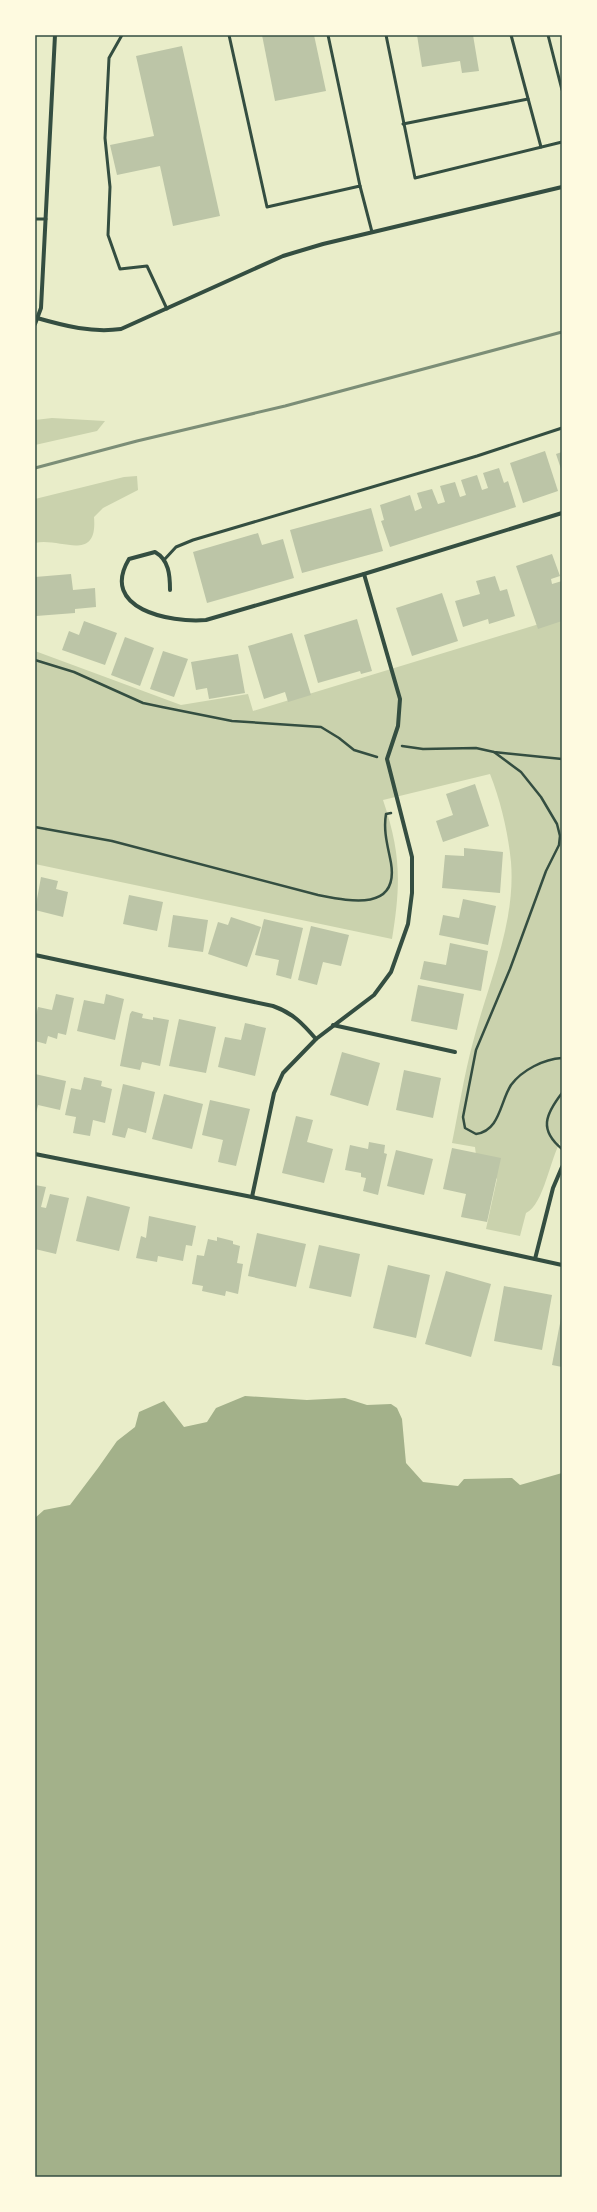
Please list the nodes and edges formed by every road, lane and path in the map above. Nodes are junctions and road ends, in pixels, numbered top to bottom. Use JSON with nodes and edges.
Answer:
{"nodes":[{"id":1,"x":55,"y":35,"type":"edge"},
{"id":2,"x":122,"y":35,"type":"edge"},
{"id":3,"x":229,"y":35,"type":"edge"},
{"id":4,"x":328,"y":35,"type":"edge"},
{"id":5,"x":386,"y":35,"type":"edge"},
{"id":6,"x":511,"y":35,"type":"edge"},
{"id":7,"x":548,"y":35,"type":"edge"},
{"id":8,"x":562,"y":90,"type":"edge"},
{"id":9,"x":528,"y":99,"type":"junction"},
{"id":10,"x":403,"y":124,"type":"junction"},
{"id":11,"x":562,"y":142,"type":"edge"},
{"id":12,"x":541,"y":147,"type":"junction"},
{"id":13,"x":360,"y":186,"type":"junction"},
{"id":14,"x":562,"y":187,"type":"edge"},
{"id":15,"x":35,"y":219,"type":"edge"},
{"id":16,"x":46,"y":219,"type":"junction"},
{"id":17,"x":372,"y":232,"type":"junction"},
{"id":18,"x":167,"y":309,"type":"junction"},
{"id":19,"x":37,"y":318,"type":"junction"},
{"id":20,"x":35,"y":324,"type":"edge"},
{"id":21,"x":562,"y":428,"type":"edge"},
{"id":22,"x":562,"y":513,"type":"edge"},
{"id":23,"x":164,"y":560,"type":"junction"},
{"id":24,"x":364,"y":574,"type":"junction"},
{"id":25,"x":170,"y":590,"type":"dead end"},
{"id":26,"x":35,"y":660,"type":"edge"},
{"id":27,"x":393,"y":742,"type":"junction"},
{"id":28,"x":494,"y":752,"type":"junction"},
{"id":29,"x":387,"y":759,"type":"junction"},
{"id":30,"x":562,"y":759,"type":"edge"},
{"id":31,"x":400,"y":810,"type":"junction"},
{"id":32,"x":35,"y":826,"type":"edge"},
{"id":33,"x":35,"y":955,"type":"edge"},
{"id":34,"x":333,"y":1025,"type":"junction"},
{"id":35,"x":316,"y":1039,"type":"junction"},
{"id":36,"x":456,"y":1052,"type":"dead end"},
{"id":37,"x":562,"y":1058,"type":"edge"},
{"id":38,"x":562,"y":1093,"type":"edge"},
{"id":39,"x":562,"y":1149,"type":"edge"},
{"id":40,"x":35,"y":1154,"type":"edge"},
{"id":41,"x":562,"y":1167,"type":"edge"},
{"id":42,"x":252,"y":1197,"type":"junction"},
{"id":43,"x":535,"y":1259,"type":"junction"},
{"id":44,"x":562,"y":1265,"type":"edge"}],
"edges":[{"from":1,"to":16,"type":"street"},
{"from":2,"to":18,"type":"lane"},
{"from":3,"to":13,"type":"lane"},
{"from":4,"to":13,"type":"lane"},
{"from":5,"to":10,"type":"lane"},
{"from":6,"to":9,"type":"lane"},
{"from":7,"to":8,"type":"lane"},
{"from":9,"to":10,"type":"lane"},
{"from":9,"to":12,"type":"lane"},
{"from":10,"to":12,"type":"lane"},
{"from":11,"to":12,"type":"lane"},
{"from":13,"to":17,"type":"lane"},
{"from":14,"to":17,"type":"street"},
{"from":15,"to":16,"type":"lane"},
{"from":16,"to":19,"type":"street"},
{"from":17,"to":18,"type":"street"},
{"from":18,"to":19,"type":"street"},
{"from":19,"to":20,"type":"street"},
{"from":21,"to":23,"type":"lane"},
{"from":22,"to":24,"type":"street"},
{"from":23,"to":24,"type":"street"},
{"from":23,"to":25,"type":"street"},
{"from":24,"to":27,"type":"street"},
{"from":26,"to":29,"type":"path"},
{"from":27,"to":28,"type":"path"},
{"from":27,"to":29,"type":"street"},
{"from":28,"to":30,"type":"path"},
{"from":28,"to":37,"type":"path"},
{"from":29,"to":31,"type":"street"},
{"from":31,"to":32,"type":"path"},
{"from":31,"to":34,"type":"street"},
{"from":33,"to":35,"type":"street"},
{"from":34,"to":35,"type":"street"},
{"from":34,"to":36,"type":"street"},
{"from":35,"to":42,"type":"street"},
{"from":38,"to":39,"type":"path"},
{"from":40,"to":42,"type":"street"},
{"from":41,"to":43,"type":"street"},
{"from":42,"to":43,"type":"street"},
{"from":43,"to":44,"type":"street"}]}
